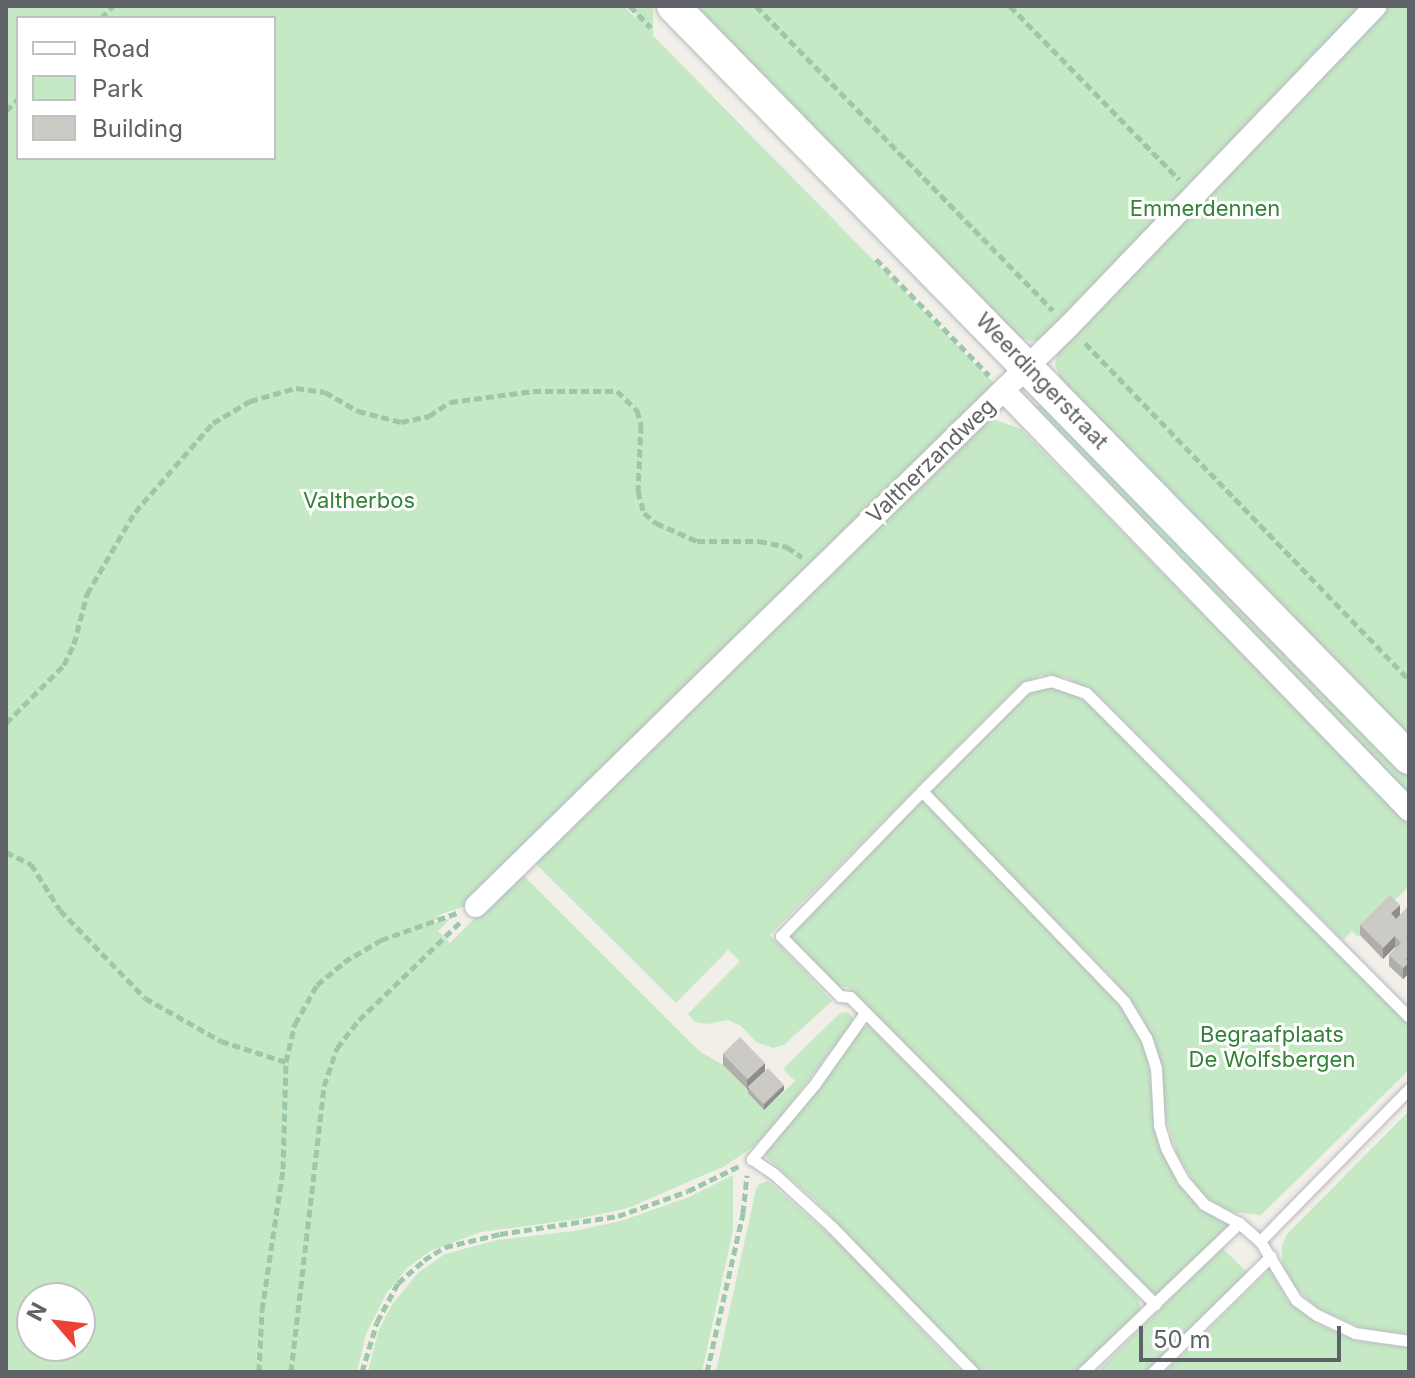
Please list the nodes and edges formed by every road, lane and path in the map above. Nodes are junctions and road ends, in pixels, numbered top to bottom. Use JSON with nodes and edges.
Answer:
{"nodes":[{"id":1,"x":673,"y":6,"type":"edge"},
{"id":2,"x":1010,"y":6,"type":"edge"},
{"id":3,"x":1376,"y":6,"type":"edge"},
{"id":4,"x":1194,"y":194,"type":"junction"},
{"id":5,"x":1028,"y":367,"type":"junction"},
{"id":6,"x":1004,"y":391,"type":"junction"},
{"id":7,"x":820,"y":568,"type":"junction"},
{"id":8,"x":6,"y":723,"type":"edge"},
{"id":9,"x":1409,"y":758,"type":"edge"},
{"id":10,"x":922,"y":791,"type":"junction"},
{"id":11,"x":1409,"y":810,"type":"edge"},
{"id":12,"x":6,"y":852,"type":"edge"},
{"id":13,"x":476,"y":906,"type":"junction"},
{"id":14,"x":865,"y":1013,"type":"junction"},
{"id":15,"x":1409,"y":1017,"type":"edge"},
{"id":16,"x":286,"y":1062,"type":"junction"},
{"id":17,"x":1409,"y":1089,"type":"edge"},
{"id":18,"x":752,"y":1159,"type":"junction"},
{"id":19,"x":1239,"y":1223,"type":"junction"},
{"id":20,"x":1260,"y":1241,"type":"junction"},
{"id":21,"x":1271,"y":1256,"type":"junction"},
{"id":22,"x":1155,"y":1304,"type":"junction"},
{"id":23,"x":1409,"y":1341,"type":"edge"},
{"id":24,"x":259,"y":1372,"type":"edge"},
{"id":25,"x":291,"y":1372,"type":"edge"},
{"id":26,"x":362,"y":1372,"type":"edge"},
{"id":27,"x":707,"y":1372,"type":"edge"},
{"id":28,"x":973,"y":1372,"type":"edge"},
{"id":29,"x":1083,"y":1372,"type":"edge"},
{"id":30,"x":1153,"y":1372,"type":"edge"}],
"edges":[{"from":1,"to":5,"type":"main road","name":"Weerdingerstraat"},
{"from":2,"to":4,"type":"path"},
{"from":3,"to":4,"type":"street","name":"Valtherzandweg"},
{"from":4,"to":5,"type":"street","name":"Valtherzandweg"},
{"from":5,"to":6,"type":"street","name":"Valtherzandweg"},
{"from":5,"to":9,"type":"main road","name":"Weerdingerstraat"},
{"from":6,"to":7,"type":"street","name":"Valtherzandweg"},
{"from":6,"to":11,"type":"street","name":"Weerdingerstraat"},
{"from":7,"to":8,"type":"path"},
{"from":7,"to":13,"type":"street","name":"Valtherzandweg"},
{"from":10,"to":14,"type":"lane"},
{"from":10,"to":15,"type":"lane"},
{"from":10,"to":19,"type":"lane"},
{"from":12,"to":16,"type":"path"},
{"from":13,"to":16,"type":"path"},
{"from":13,"to":25,"type":"path"},
{"from":14,"to":18,"type":"lane"},
{"from":14,"to":22,"type":"lane"},
{"from":16,"to":24,"type":"path"},
{"from":17,"to":20,"type":"lane"},
{"from":18,"to":26,"type":"path"},
{"from":18,"to":27,"type":"path"},
{"from":18,"to":28,"type":"lane"},
{"from":19,"to":20,"type":"lane"},
{"from":19,"to":22,"type":"lane"},
{"from":20,"to":21,"type":"lane"},
{"from":21,"to":23,"type":"lane"},
{"from":21,"to":30,"type":"lane"},
{"from":22,"to":29,"type":"lane"}]}
